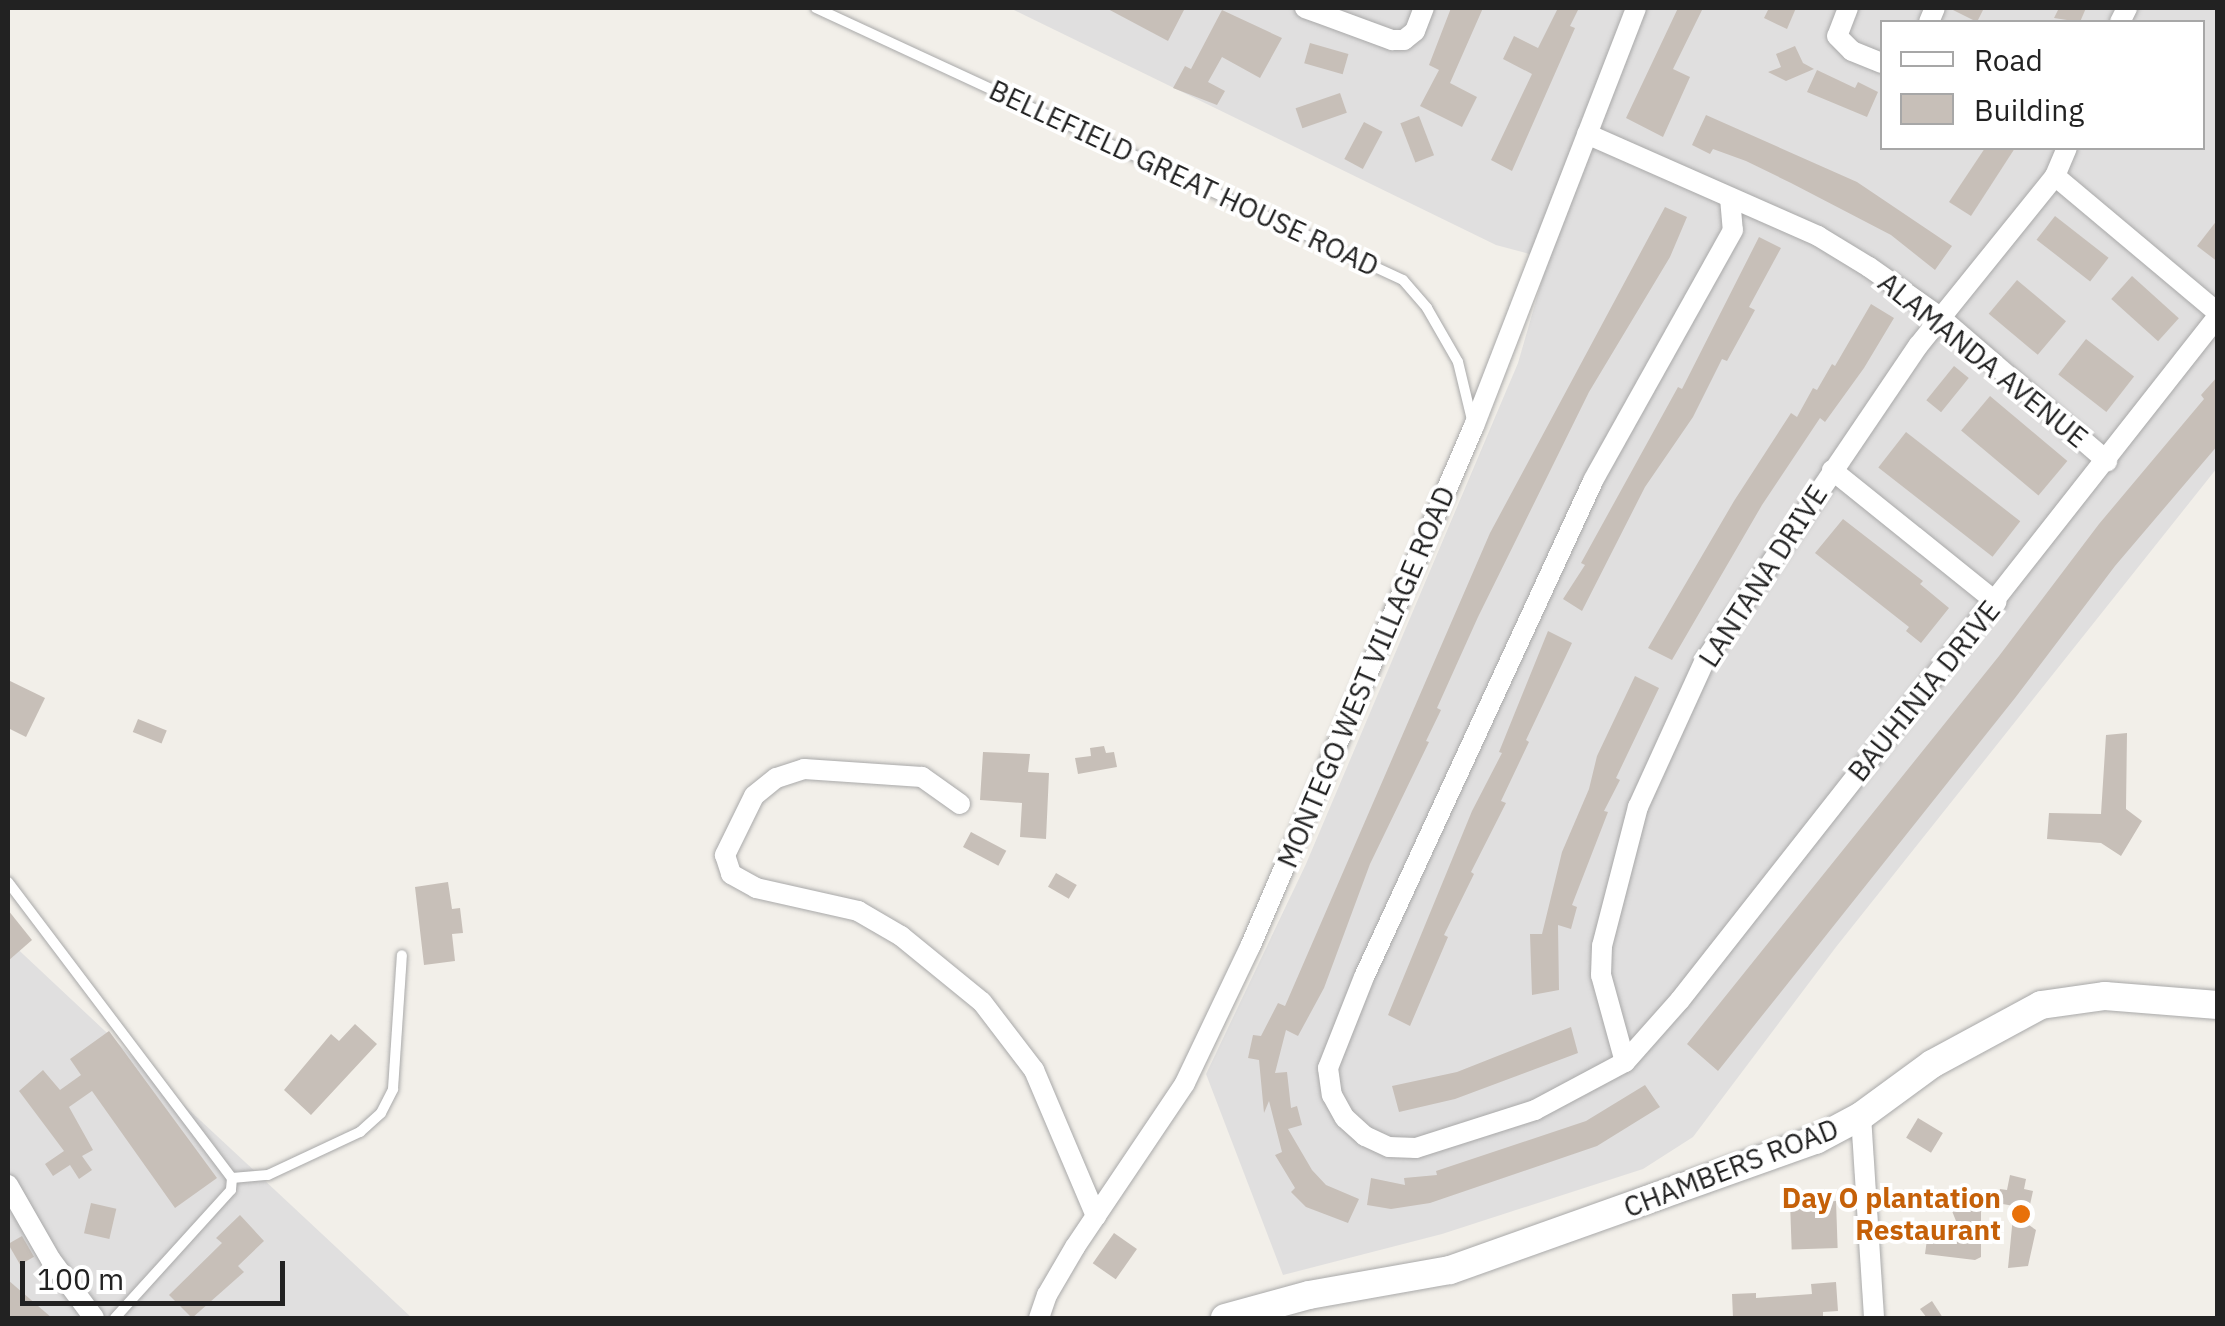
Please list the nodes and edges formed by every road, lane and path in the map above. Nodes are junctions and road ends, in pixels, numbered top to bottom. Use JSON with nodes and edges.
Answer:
{"nodes":[{"id":1,"x":816,"y":8,"type":"edge"},
{"id":2,"x":1305,"y":8,"type":"edge"},
{"id":3,"x":1424,"y":8,"type":"edge"},
{"id":4,"x":1636,"y":8,"type":"edge"},
{"id":5,"x":1848,"y":8,"type":"edge"},
{"id":6,"x":1880,"y":62,"type":"edge"},
{"id":7,"x":1587,"y":134,"type":"junction"},
{"id":8,"x":2066,"y":150,"type":"edge"},
{"id":9,"x":2055,"y":176,"type":"junction"},
{"id":10,"x":1730,"y":198,"type":"junction"},
{"id":11,"x":2218,"y":314,"type":"edge"},
{"id":12,"x":1940,"y":317,"type":"junction"},
{"id":13,"x":1474,"y":426,"type":"junction"},
{"id":14,"x":2106,"y":461,"type":"junction"},
{"id":15,"x":1832,"y":470,"type":"junction"},
{"id":16,"x":1996,"y":602,"type":"junction"},
{"id":17,"x":960,"y":804,"type":"dead end"},
{"id":18,"x":8,"y":882,"type":"edge"},
{"id":19,"x":402,"y":955,"type":"dead end"},
{"id":20,"x":2218,"y":1005,"type":"edge"},
{"id":21,"x":1625,"y":1062,"type":"junction"},
{"id":22,"x":1860,"y":1116,"type":"junction"},
{"id":23,"x":232,"y":1178,"type":"junction"},
{"id":24,"x":8,"y":1185,"type":"edge"},
{"id":25,"x":1096,"y":1216,"type":"junction"},
{"id":26,"x":94,"y":1318,"type":"edge"},
{"id":27,"x":115,"y":1318,"type":"edge"},
{"id":28,"x":1039,"y":1318,"type":"edge"},
{"id":29,"x":1225,"y":1318,"type":"edge"},
{"id":30,"x":1874,"y":1318,"type":"edge"}],
"edges":[{"from":1,"to":13,"type":"lane","name":"BELLEFIELD GREAT HOUSE ROAD"},
{"from":2,"to":3,"type":"street"},
{"from":4,"to":7,"type":"street","name":"MONTEGO WEST VILLAGE ROAD"},
{"from":5,"to":6,"type":"street"},
{"from":7,"to":10,"type":"street","name":"ALAMANDA AVENUE"},
{"from":7,"to":13,"type":"street","name":"MONTEGO WEST VILLAGE ROAD"},
{"from":8,"to":9,"type":"street","name":"LANTANA DRIVE"},
{"from":9,"to":11,"type":"street"},
{"from":9,"to":12,"type":"street","name":"LANTANA DRIVE"},
{"from":10,"to":12,"type":"street","name":"ALAMANDA AVENUE"},
{"from":10,"to":21,"type":"street"},
{"from":11,"to":14,"type":"street","name":"BAUHINIA DRIVE"},
{"from":12,"to":14,"type":"street","name":"ALAMANDA AVENUE"},
{"from":12,"to":15,"type":"street","name":"LANTANA DRIVE"},
{"from":13,"to":25,"type":"street","name":"MONTEGO WEST VILLAGE ROAD"},
{"from":14,"to":16,"type":"street","name":"BAUHINIA DRIVE"},
{"from":15,"to":16,"type":"street"},
{"from":15,"to":21,"type":"street","name":"LANTANA DRIVE"},
{"from":16,"to":21,"type":"street","name":"BAUHINIA DRIVE"},
{"from":17,"to":25,"type":"street"},
{"from":18,"to":23,"type":"lane"},
{"from":19,"to":23,"type":"lane"},
{"from":20,"to":22,"type":"street","name":"CHAMBERS ROAD"},
{"from":22,"to":29,"type":"street","name":"CHAMBERS ROAD"},
{"from":22,"to":30,"type":"street"},
{"from":23,"to":27,"type":"lane"},
{"from":24,"to":26,"type":"street"},
{"from":25,"to":28,"type":"street","name":"MONTEGO WEST VILLAGE ROAD"}]}
